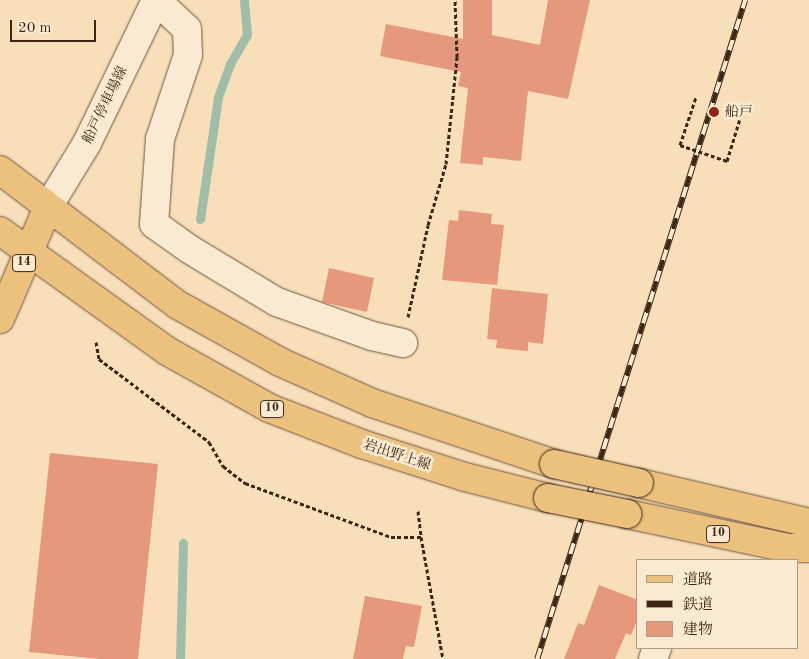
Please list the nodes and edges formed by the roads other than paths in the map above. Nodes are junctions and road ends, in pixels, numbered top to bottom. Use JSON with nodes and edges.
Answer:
{"nodes":[{"id":1,"x":156,"y":0,"type":"edge"},
{"id":2,"x":0,"y":170,"type":"edge"},
{"id":3,"x":48,"y":207,"type":"junction"},
{"id":4,"x":0,"y":230,"type":"edge"},
{"id":5,"x":28,"y":253,"type":"junction"},
{"id":6,"x":0,"y":319,"type":"edge"},
{"id":7,"x":403,"y":343,"type":"road end"},
{"id":8,"x":809,"y":523,"type":"edge"},
{"id":9,"x":809,"y":548,"type":"edge"}],
"edges":[{"from":1,"to":3,"type":"street","name":"船戸停車場線"},
{"from":1,"to":7,"type":"street"},
{"from":2,"to":3,"type":"main road"},
{"from":3,"to":5,"type":"main road","number":"14"},
{"from":3,"to":8,"type":"main road","bridge":true},
{"from":4,"to":5,"type":"main road","number":"14"},
{"from":5,"to":6,"type":"main road","number":"14"},
{"from":5,"to":9,"type":"main road","name":"岩出野上線","number":"10","bridge":true}]}
